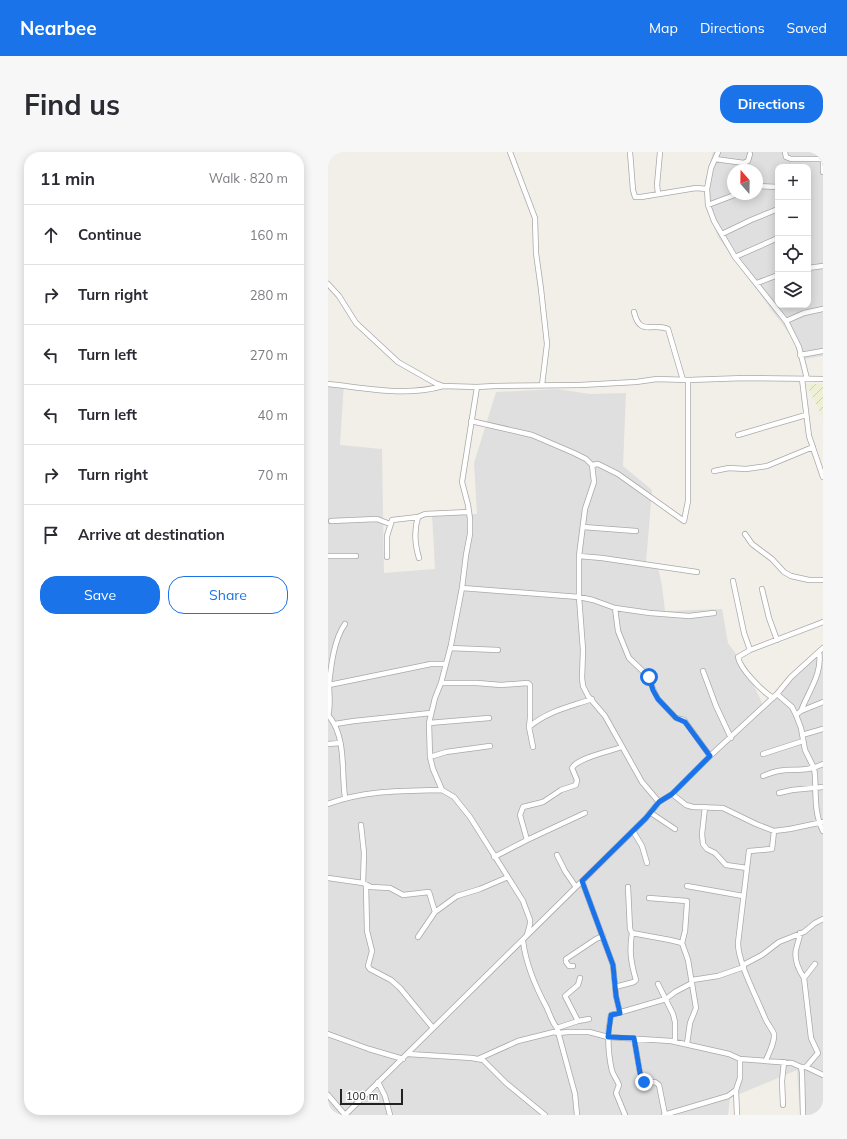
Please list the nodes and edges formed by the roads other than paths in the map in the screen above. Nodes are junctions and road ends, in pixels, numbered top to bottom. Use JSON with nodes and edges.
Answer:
{"nodes":[{"id":1,"x":510,"y":152,"type":"edge"},
{"id":2,"x":630,"y":152,"type":"edge"},
{"id":3,"x":660,"y":152,"type":"edge"},
{"id":4,"x":718,"y":152,"type":"edge"},
{"id":5,"x":786,"y":152,"type":"edge"},
{"id":6,"x":750,"y":154,"type":"dead end"},
{"id":7,"x":823,"y":154,"type":"edge"},
{"id":8,"x":715,"y":159,"type":"junction"},
{"id":9,"x":823,"y":159,"type":"edge"},
{"id":10,"x":823,"y":172,"type":"edge"},
{"id":11,"x":763,"y":186,"type":"edge"},
{"id":12,"x":775,"y":187,"type":"edge"},
{"id":13,"x":707,"y":189,"type":"junction"},
{"id":14,"x":658,"y":193,"type":"junction"},
{"id":15,"x":727,"y":198,"type":"edge"},
{"id":16,"x":708,"y":205,"type":"junction"},
{"id":17,"x":775,"y":210,"type":"edge"},
{"id":18,"x":722,"y":234,"type":"junction"},
{"id":19,"x":775,"y":239,"type":"edge"},
{"id":20,"x":735,"y":257,"type":"junction"},
{"id":21,"x":823,"y":266,"type":"edge"},
{"id":22,"x":811,"y":268,"type":"edge"},
{"id":23,"x":775,"y":276,"type":"edge"},
{"id":24,"x":328,"y":284,"type":"edge"},
{"id":25,"x":756,"y":284,"type":"junction"},
{"id":26,"x":823,"y":308,"type":"edge"},
{"id":27,"x":634,"y":312,"type":"dead end"},
{"id":28,"x":786,"y":321,"type":"junction"},
{"id":29,"x":823,"y":351,"type":"edge"},
{"id":30,"x":800,"y":355,"type":"junction"},
{"id":31,"x":805,"y":379,"type":"junction"},
{"id":32,"x":823,"y":379,"type":"edge"},
{"id":33,"x":686,"y":380,"type":"junction"},
{"id":34,"x":328,"y":384,"type":"edge"},
{"id":35,"x":542,"y":385,"type":"junction"},
{"id":36,"x":442,"y":386,"type":"junction"},
{"id":37,"x":477,"y":387,"type":"junction"},
{"id":38,"x":806,"y":415,"type":"junction"},
{"id":39,"x":471,"y":420,"type":"junction"},
{"id":40,"x":738,"y":435,"type":"dead end"},
{"id":41,"x":813,"y":447,"type":"junction"},
{"id":42,"x":592,"y":465,"type":"junction"},
{"id":43,"x":714,"y":471,"type":"dead end"},
{"id":44,"x":823,"y":477,"type":"edge"},
{"id":45,"x":469,"y":512,"type":"junction"},
{"id":46,"x":418,"y":517,"type":"junction"},
{"id":47,"x":332,"y":521,"type":"dead end"},
{"id":48,"x":390,"y":524,"type":"junction"},
{"id":49,"x":582,"y":527,"type":"junction"},
{"id":50,"x":636,"y":531,"type":"dead end"},
{"id":51,"x":745,"y":534,"type":"dead end"},
{"id":52,"x":328,"y":556,"type":"edge"},
{"id":53,"x":356,"y":556,"type":"dead end"},
{"id":54,"x":579,"y":556,"type":"junction"},
{"id":55,"x":386,"y":557,"type":"dead end"},
{"id":56,"x":419,"y":558,"type":"dead end"},
{"id":57,"x":697,"y":572,"type":"dead end"},
{"id":58,"x":823,"y":580,"type":"edge"},
{"id":59,"x":733,"y":581,"type":"dead end"},
{"id":60,"x":462,"y":588,"type":"junction"},
{"id":61,"x":762,"y":589,"type":"dead end"},
{"id":62,"x":578,"y":597,"type":"junction"},
{"id":63,"x":615,"y":608,"type":"junction"},
{"id":64,"x":714,"y":614,"type":"dead end"},
{"id":65,"x":823,"y":622,"type":"edge"},
{"id":66,"x":344,"y":624,"type":"dead end"},
{"id":67,"x":776,"y":640,"type":"junction"},
{"id":68,"x":450,"y":648,"type":"junction"},
{"id":69,"x":823,"y":648,"type":"edge"},
{"id":70,"x":498,"y":650,"type":"dead end"},
{"id":71,"x":750,"y":650,"type":"junction"},
{"id":72,"x":819,"y":652,"type":"junction"},
{"id":73,"x":446,"y":664,"type":"junction"},
{"id":74,"x":703,"y":671,"type":"dead end"},
{"id":75,"x":441,"y":683,"type":"junction"},
{"id":76,"x":329,"y":685,"type":"junction"},
{"id":77,"x":777,"y":694,"type":"junction"},
{"id":78,"x":773,"y":698,"type":"junction"},
{"id":79,"x":592,"y":699,"type":"junction"},
{"id":80,"x":823,"y":702,"type":"edge"},
{"id":81,"x":801,"y":711,"type":"junction"},
{"id":82,"x":431,"y":713,"type":"junction"},
{"id":83,"x":796,"y":715,"type":"junction"},
{"id":84,"x":328,"y":716,"type":"edge"},
{"id":85,"x":489,"y":718,"type":"dead end"},
{"id":86,"x":429,"y":723,"type":"junction"},
{"id":87,"x":335,"y":724,"type":"junction"},
{"id":88,"x":529,"y":727,"type":"junction"},
{"id":89,"x":823,"y":729,"type":"edge"},
{"id":90,"x":802,"y":735,"type":"junction"},
{"id":91,"x":730,"y":738,"type":"junction"},
{"id":92,"x":804,"y":741,"type":"junction"},
{"id":93,"x":340,"y":743,"type":"junction"},
{"id":94,"x":328,"y":744,"type":"edge"},
{"id":95,"x":490,"y":746,"type":"dead end"},
{"id":96,"x":622,"y":747,"type":"junction"},
{"id":97,"x":533,"y":748,"type":"dead end"},
{"id":98,"x":763,"y":754,"type":"dead end"},
{"id":99,"x":430,"y":756,"type":"junction"},
{"id":100,"x":710,"y":756,"type":"junction"},
{"id":101,"x":823,"y":764,"type":"edge"},
{"id":102,"x":814,"y":768,"type":"junction"},
{"id":103,"x":763,"y":776,"type":"dead end"},
{"id":104,"x":437,"y":779,"type":"junction"},
{"id":105,"x":823,"y":787,"type":"edge"},
{"id":106,"x":816,"y":788,"type":"junction"},
{"id":107,"x":431,"y":790,"type":"junction"},
{"id":108,"x":442,"y":790,"type":"junction"},
{"id":109,"x":779,"y":793,"type":"dead end"},
{"id":110,"x":672,"y":794,"type":"junction"},
{"id":111,"x":345,"y":797,"type":"junction"},
{"id":112,"x":659,"y":802,"type":"junction"},
{"id":113,"x":328,"y":804,"type":"edge"},
{"id":114,"x":705,"y":807,"type":"junction"},
{"id":115,"x":585,"y":812,"type":"dead end"},
{"id":116,"x":651,"y":813,"type":"junction"},
{"id":117,"x":821,"y":823,"type":"edge"},
{"id":118,"x":361,"y":825,"type":"dead end"},
{"id":119,"x":675,"y":829,"type":"dead end"},
{"id":120,"x":633,"y":831,"type":"junction"},
{"id":121,"x":774,"y":831,"type":"junction"},
{"id":122,"x":823,"y":832,"type":"edge"},
{"id":123,"x":527,"y":840,"type":"junction"},
{"id":124,"x":557,"y":855,"type":"dead end"},
{"id":125,"x":494,"y":857,"type":"junction"},
{"id":126,"x":647,"y":863,"type":"dead end"},
{"id":127,"x":747,"y":868,"type":"junction"},
{"id":128,"x":508,"y":877,"type":"junction"},
{"id":129,"x":328,"y":878,"type":"edge"},
{"id":130,"x":582,"y":881,"type":"junction"},
{"id":131,"x":365,"y":884,"type":"junction"},
{"id":132,"x":687,"y":886,"type":"dead end"},
{"id":133,"x":576,"y":887,"type":"junction"},
{"id":134,"x":628,"y":887,"type":"dead end"},
{"id":135,"x":743,"y":896,"type":"junction"},
{"id":136,"x":649,"y":898,"type":"dead end"},
{"id":137,"x":435,"y":912,"type":"junction"},
{"id":138,"x":823,"y":919,"type":"edge"},
{"id":139,"x":632,"y":933,"type":"junction"},
{"id":140,"x":800,"y":933,"type":"junction"},
{"id":141,"x":526,"y":936,"type":"junction"},
{"id":142,"x":603,"y":936,"type":"junction"},
{"id":143,"x":418,"y":937,"type":"dead end"},
{"id":144,"x":523,"y":940,"type":"junction"},
{"id":145,"x":682,"y":943,"type":"junction"},
{"id":146,"x":816,"y":964,"type":"dead end"},
{"id":147,"x":573,"y":966,"type":"dead end"},
{"id":148,"x":743,"y":966,"type":"junction"},
{"id":149,"x":580,"y":978,"type":"dead end"},
{"id":150,"x":804,"y":978,"type":"junction"},
{"id":151,"x":692,"y":982,"type":"junction"},
{"id":152,"x":658,"y":984,"type":"dead end"},
{"id":153,"x":615,"y":987,"type":"junction"},
{"id":154,"x":666,"y":999,"type":"junction"},
{"id":155,"x":620,"y":1013,"type":"junction"},
{"id":156,"x":589,"y":1019,"type":"dead end"},
{"id":157,"x":578,"y":1021,"type":"junction"},
{"id":158,"x":433,"y":1028,"type":"junction"},
{"id":159,"x":558,"y":1030,"type":"junction"},
{"id":160,"x":328,"y":1034,"type":"edge"},
{"id":161,"x":608,"y":1037,"type":"junction"},
{"id":162,"x":634,"y":1038,"type":"junction"},
{"id":163,"x":675,"y":1042,"type":"junction"},
{"id":164,"x":687,"y":1044,"type":"junction"},
{"id":165,"x":823,"y":1049,"type":"edge"},
{"id":166,"x":818,"y":1053,"type":"junction"},
{"id":167,"x":408,"y":1054,"type":"junction"},
{"id":168,"x":403,"y":1059,"type":"junction"},
{"id":169,"x":478,"y":1059,"type":"junction"},
{"id":170,"x":740,"y":1059,"type":"junction"},
{"id":171,"x":766,"y":1060,"type":"junction"},
{"id":172,"x":784,"y":1062,"type":"junction"},
{"id":173,"x":803,"y":1067,"type":"junction"},
{"id":174,"x":823,"y":1074,"type":"edge"},
{"id":175,"x":378,"y":1082,"type":"junction"},
{"id":176,"x":736,"y":1090,"type":"junction"},
{"id":177,"x":328,"y":1095,"type":"edge"},
{"id":178,"x":783,"y":1105,"type":"dead end"},
{"id":179,"x":390,"y":1115,"type":"edge"},
{"id":180,"x":544,"y":1115,"type":"edge"},
{"id":181,"x":577,"y":1115,"type":"edge"},
{"id":182,"x":625,"y":1115,"type":"edge"},
{"id":183,"x":665,"y":1115,"type":"edge"},
{"id":184,"x":737,"y":1115,"type":"edge"},
{"id":185,"x":803,"y":1115,"type":"edge"}],
"edges":[{"from":1,"to":35,"type":"street"},
{"from":2,"to":14,"type":"street"},
{"from":3,"to":14,"type":"street"},
{"from":4,"to":8,"type":"street"},
{"from":5,"to":9,"type":"street"},
{"from":6,"to":8,"type":"street"},
{"from":7,"to":9,"type":"street"},
{"from":8,"to":13,"type":"street"},
{"from":9,"to":10,"type":"street"},
{"from":11,"to":12,"type":"street"},
{"from":13,"to":14,"type":"street"},
{"from":13,"to":16,"type":"street"},
{"from":15,"to":16,"type":"street"},
{"from":16,"to":18,"type":"street"},
{"from":17,"to":18,"type":"street"},
{"from":18,"to":20,"type":"street"},
{"from":19,"to":20,"type":"street"},
{"from":20,"to":25,"type":"street"},
{"from":21,"to":22,"type":"street"},
{"from":23,"to":25,"type":"street"},
{"from":24,"to":36,"type":"street"},
{"from":25,"to":28,"type":"street"},
{"from":26,"to":28,"type":"street"},
{"from":27,"to":33,"type":"street"},
{"from":28,"to":30,"type":"street"},
{"from":29,"to":30,"type":"street"},
{"from":30,"to":31,"type":"street"},
{"from":31,"to":32,"type":"street"},
{"from":31,"to":33,"type":"street"},
{"from":31,"to":38,"type":"street"},
{"from":33,"to":35,"type":"street"},
{"from":33,"to":42,"type":"street"},
{"from":34,"to":36,"type":"street"},
{"from":35,"to":37,"type":"street"},
{"from":36,"to":37,"type":"street"},
{"from":37,"to":39,"type":"street"},
{"from":38,"to":40,"type":"street"},
{"from":38,"to":41,"type":"street"},
{"from":39,"to":42,"type":"street"},
{"from":39,"to":45,"type":"street"},
{"from":41,"to":43,"type":"street"},
{"from":41,"to":44,"type":"street"},
{"from":42,"to":49,"type":"street"},
{"from":45,"to":46,"type":"street"},
{"from":45,"to":60,"type":"street"},
{"from":46,"to":48,"type":"street"},
{"from":46,"to":56,"type":"street"},
{"from":47,"to":48,"type":"street"},
{"from":48,"to":55,"type":"street"},
{"from":49,"to":50,"type":"street"},
{"from":49,"to":54,"type":"street"},
{"from":51,"to":58,"type":"street"},
{"from":52,"to":53,"type":"street"},
{"from":54,"to":57,"type":"street"},
{"from":54,"to":62,"type":"street"},
{"from":59,"to":71,"type":"street"},
{"from":60,"to":62,"type":"street"},
{"from":60,"to":68,"type":"street"},
{"from":61,"to":67,"type":"street"},
{"from":62,"to":63,"type":"street"},
{"from":62,"to":79,"type":"street"},
{"from":63,"to":64,"type":"street"},
{"from":63,"to":100,"type":"street"},
{"from":65,"to":67,"type":"street"},
{"from":66,"to":76,"type":"street"},
{"from":67,"to":71,"type":"street"},
{"from":68,"to":70,"type":"street"},
{"from":68,"to":73,"type":"street"},
{"from":69,"to":72,"type":"street"},
{"from":71,"to":78,"type":"street"},
{"from":72,"to":77,"type":"street"},
{"from":72,"to":81,"type":"street"},
{"from":73,"to":75,"type":"street"},
{"from":73,"to":76,"type":"street"},
{"from":74,"to":91,"type":"street"},
{"from":75,"to":82,"type":"street"},
{"from":75,"to":88,"type":"street"},
{"from":76,"to":84,"type":"street"},
{"from":77,"to":78,"type":"street"},
{"from":77,"to":83,"type":"street"},
{"from":78,"to":91,"type":"street"},
{"from":79,"to":88,"type":"street"},
{"from":79,"to":96,"type":"street"},
{"from":80,"to":81,"type":"street"},
{"from":81,"to":83,"type":"street"},
{"from":82,"to":86,"type":"street"},
{"from":82,"to":87,"type":"street"},
{"from":83,"to":90,"type":"street"},
{"from":84,"to":87,"type":"street"},
{"from":85,"to":86,"type":"street"},
{"from":86,"to":99,"type":"street"},
{"from":87,"to":93,"type":"street"},
{"from":88,"to":97,"type":"street"},
{"from":89,"to":90,"type":"street"},
{"from":90,"to":92,"type":"street"},
{"from":91,"to":100,"type":"street"},
{"from":92,"to":98,"type":"street"},
{"from":92,"to":102,"type":"street"},
{"from":93,"to":94,"type":"street"},
{"from":93,"to":111,"type":"street"},
{"from":95,"to":99,"type":"street"},
{"from":96,"to":112,"type":"street"},
{"from":96,"to":123,"type":"street"},
{"from":99,"to":104,"type":"street"},
{"from":100,"to":110,"type":"street"},
{"from":101,"to":102,"type":"street"},
{"from":102,"to":103,"type":"street"},
{"from":102,"to":106,"type":"street"},
{"from":104,"to":107,"type":"street"},
{"from":104,"to":108,"type":"street"},
{"from":105,"to":106,"type":"street"},
{"from":106,"to":109,"type":"street"},
{"from":106,"to":117,"type":"street"},
{"from":107,"to":108,"type":"street"},
{"from":107,"to":111,"type":"street"},
{"from":108,"to":125,"type":"street"},
{"from":110,"to":112,"type":"street"},
{"from":110,"to":114,"type":"street"},
{"from":111,"to":113,"type":"street"},
{"from":112,"to":116,"type":"street"},
{"from":114,"to":121,"type":"street"},
{"from":114,"to":127,"type":"street"},
{"from":115,"to":123,"type":"street"},
{"from":116,"to":119,"type":"street"},
{"from":116,"to":120,"type":"street"},
{"from":117,"to":121,"type":"street"},
{"from":117,"to":122,"type":"street"},
{"from":118,"to":131,"type":"street"},
{"from":120,"to":126,"type":"street"},
{"from":120,"to":130,"type":"street"},
{"from":121,"to":127,"type":"street"},
{"from":123,"to":125,"type":"street"},
{"from":124,"to":133,"type":"street"},
{"from":125,"to":128,"type":"street"},
{"from":127,"to":135,"type":"street"},
{"from":128,"to":137,"type":"street"},
{"from":128,"to":141,"type":"street"},
{"from":129,"to":131,"type":"street"},
{"from":130,"to":133,"type":"street"},
{"from":130,"to":142,"type":"street"},
{"from":131,"to":137,"type":"street"},
{"from":131,"to":158,"type":"street"},
{"from":132,"to":135,"type":"street"},
{"from":133,"to":141,"type":"street"},
{"from":134,"to":139,"type":"street"},
{"from":135,"to":148,"type":"street"},
{"from":136,"to":145,"type":"street"},
{"from":137,"to":143,"type":"street"},
{"from":138,"to":140,"type":"street"},
{"from":139,"to":145,"type":"street"},
{"from":139,"to":153,"type":"street"},
{"from":140,"to":148,"type":"street"},
{"from":140,"to":150,"type":"street"},
{"from":141,"to":144,"type":"street"},
{"from":142,"to":147,"type":"street"},
{"from":142,"to":153,"type":"street"},
{"from":144,"to":158,"type":"street"},
{"from":144,"to":159,"type":"street"},
{"from":145,"to":151,"type":"street"},
{"from":146,"to":150,"type":"street"},
{"from":148,"to":151,"type":"street"},
{"from":148,"to":171,"type":"street"},
{"from":149,"to":157,"type":"street"},
{"from":150,"to":166,"type":"street"},
{"from":151,"to":154,"type":"street"},
{"from":151,"to":164,"type":"street"},
{"from":152,"to":154,"type":"street"},
{"from":153,"to":155,"type":"street"},
{"from":154,"to":155,"type":"street"},
{"from":154,"to":163,"type":"street"},
{"from":155,"to":161,"type":"street"},
{"from":156,"to":157,"type":"street"},
{"from":157,"to":159,"type":"street"},
{"from":158,"to":167,"type":"street"},
{"from":159,"to":161,"type":"street"},
{"from":159,"to":169,"type":"street"},
{"from":159,"to":181,"type":"street"},
{"from":160,"to":168,"type":"street"},
{"from":161,"to":162,"type":"street"},
{"from":161,"to":182,"type":"street"},
{"from":162,"to":163,"type":"street"},
{"from":162,"to":183,"type":"street"},
{"from":163,"to":164,"type":"street"},
{"from":164,"to":170,"type":"street"},
{"from":165,"to":166,"type":"street"},
{"from":166,"to":173,"type":"street"},
{"from":167,"to":168,"type":"street"},
{"from":167,"to":169,"type":"street"},
{"from":168,"to":175,"type":"street"},
{"from":169,"to":180,"type":"street"},
{"from":170,"to":171,"type":"street"},
{"from":170,"to":176,"type":"street"},
{"from":171,"to":172,"type":"street"},
{"from":172,"to":173,"type":"street"},
{"from":172,"to":178,"type":"street"},
{"from":173,"to":174,"type":"street"},
{"from":173,"to":185,"type":"street"},
{"from":175,"to":177,"type":"street"},
{"from":175,"to":179,"type":"street"},
{"from":176,"to":183,"type":"street"},
{"from":176,"to":184,"type":"street"}]}
